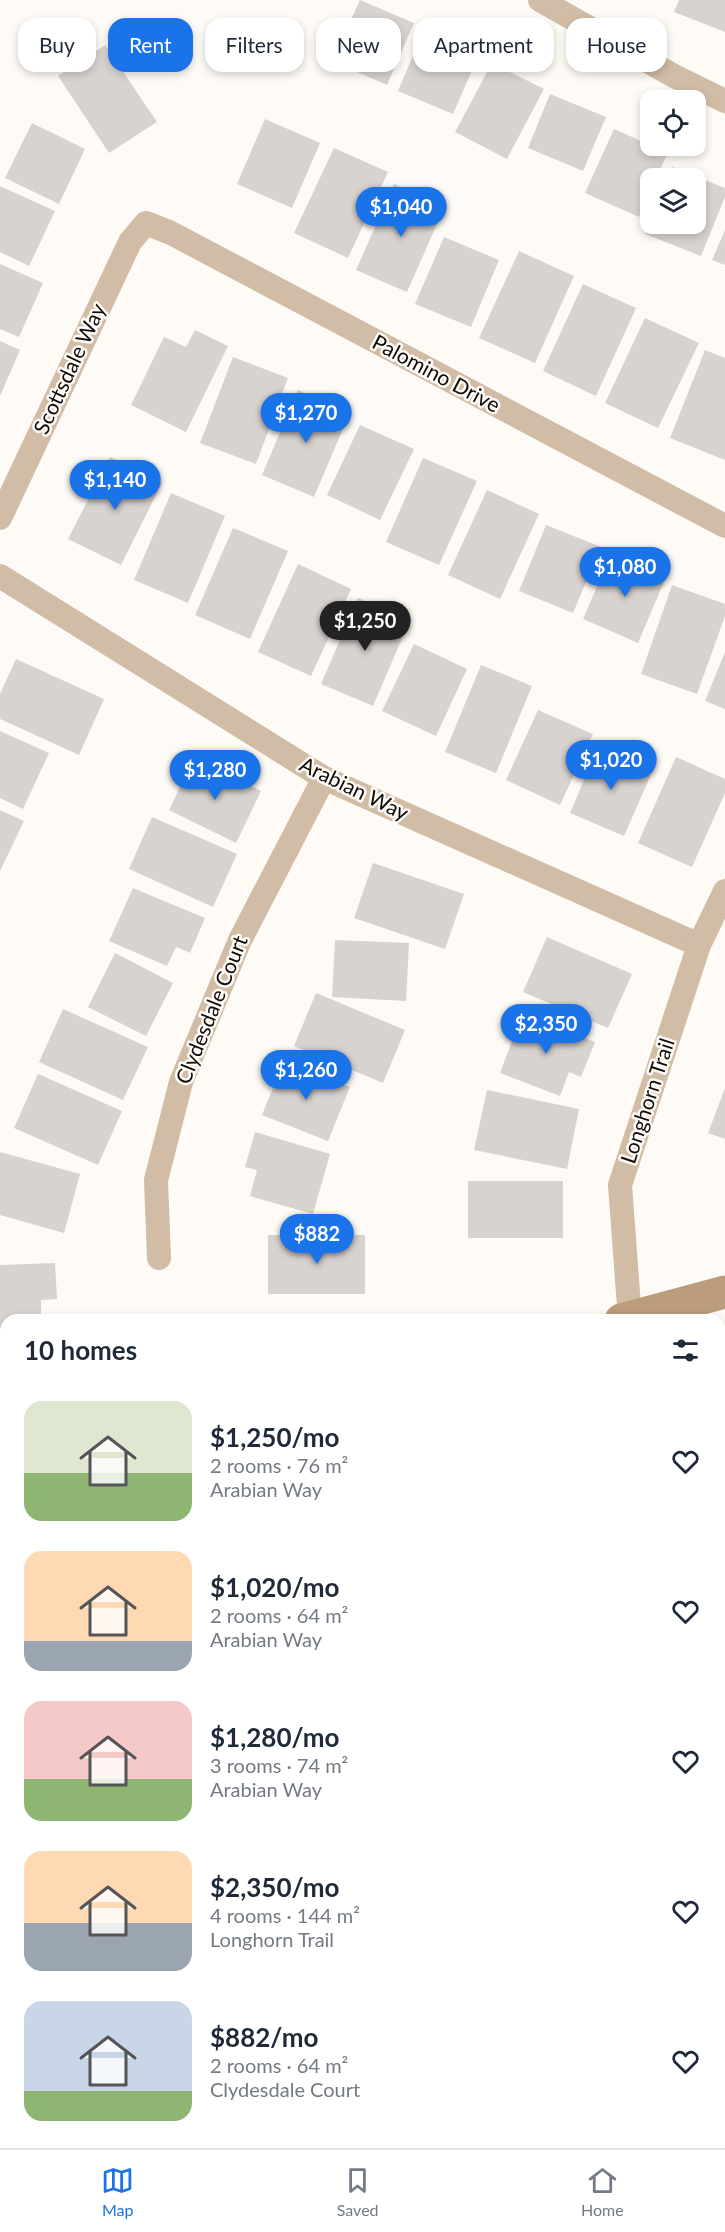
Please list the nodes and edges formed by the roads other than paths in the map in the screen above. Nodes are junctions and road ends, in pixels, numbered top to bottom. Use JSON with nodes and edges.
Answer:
{"nodes":[{"id":1,"x":540,"y":0,"type":"edge"},
{"id":2,"x":725,"y":101,"type":"edge"},
{"id":3,"x":146,"y":223,"type":"joint"},
{"id":4,"x":0,"y":518,"type":"edge"},
{"id":5,"x":725,"y":526,"type":"edge"},
{"id":6,"x":0,"y":576,"type":"edge"},
{"id":7,"x":324,"y":778,"type":"junction"},
{"id":8,"x":725,"y":891,"type":"edge"},
{"id":9,"x":699,"y":945,"type":"junction"},
{"id":10,"x":159,"y":1258,"type":"dead end"},
{"id":11,"x":725,"y":1292,"type":"edge"},
{"id":12,"x":627,"y":1314,"type":"edge"},
{"id":13,"x":645,"y":1314,"type":"edge"}],
"edges":[{"from":1,"to":2,"type":"street"},
{"from":3,"to":4,"type":"street","name":"Scottsdale Way"},
{"from":3,"to":5,"type":"street","name":"Palomino Drive"},
{"from":6,"to":7,"type":"street","name":"Arabian Way"},
{"from":7,"to":9,"type":"street","name":"Arabian Way"},
{"from":7,"to":10,"type":"street","name":"Clydesdale Court"},
{"from":8,"to":9,"type":"street","name":"Longhorn Trail"},
{"from":9,"to":12,"type":"street","name":"Longhorn Trail"},
{"from":11,"to":13,"type":"main road"}]}
